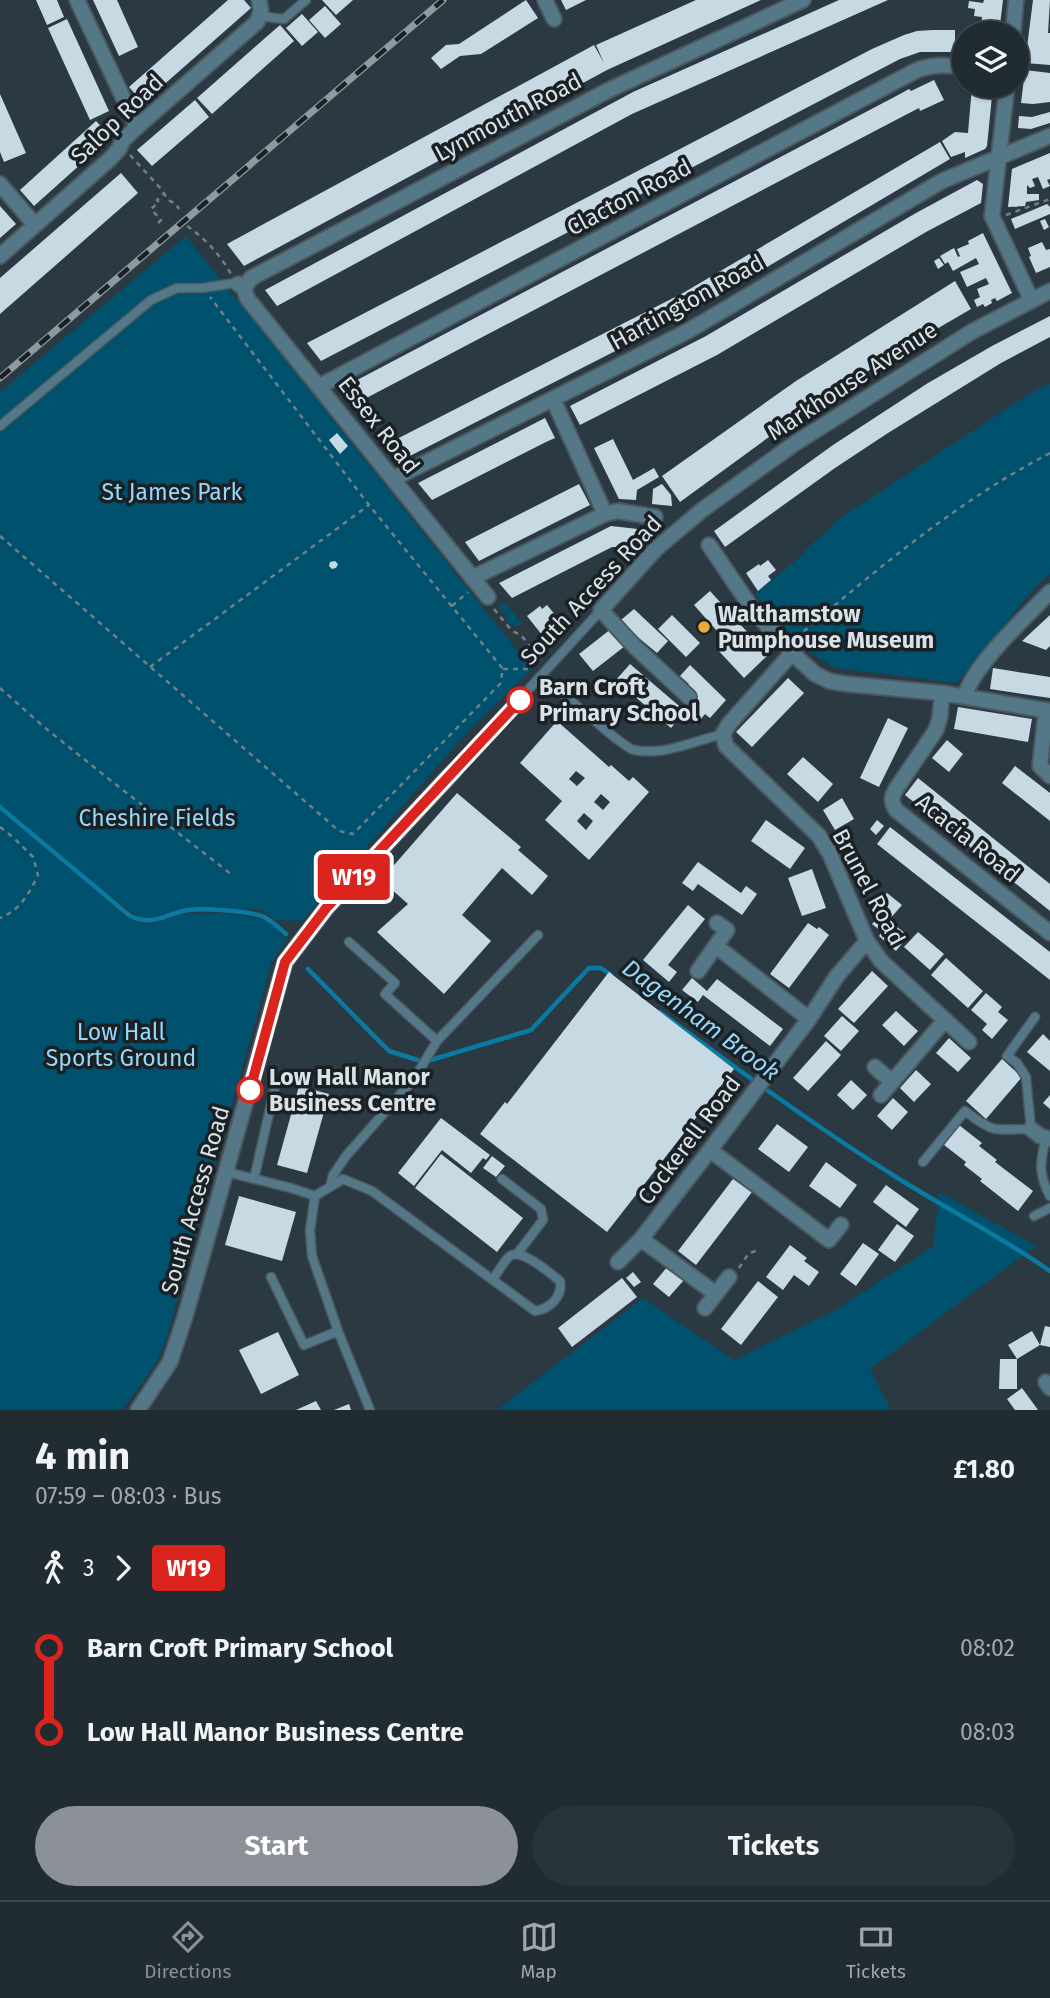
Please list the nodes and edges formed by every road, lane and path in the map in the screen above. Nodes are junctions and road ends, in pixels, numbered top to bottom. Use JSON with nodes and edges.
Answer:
{"nodes":[{"id":1,"x":77,"y":0,"type":"edge"},
{"id":2,"x":306,"y":0,"type":"edge"},
{"id":3,"x":545,"y":0,"type":"edge"},
{"id":4,"x":803,"y":0,"type":"edge"},
{"id":5,"x":1016,"y":0,"type":"edge"},
{"id":6,"x":778,"y":5,"type":"edge"},
{"id":7,"x":259,"y":9,"type":"edge"},
{"id":8,"x":554,"y":19,"type":"dead end"},
{"id":9,"x":1014,"y":21,"type":"edge"},
{"id":10,"x":952,"y":66,"type":"edge"},
{"id":11,"x":1006,"y":98,"type":"edge"},
{"id":12,"x":137,"y":127,"type":"junction"},
{"id":13,"x":1050,"y":136,"type":"edge"},
{"id":14,"x":119,"y":149,"type":"junction"},
{"id":15,"x":1000,"y":157,"type":"junction"},
{"id":16,"x":0,"y":184,"type":"edge"},
{"id":17,"x":164,"y":193,"type":"junction"},
{"id":18,"x":1050,"y":199,"type":"edge"},
{"id":19,"x":179,"y":209,"type":"dead end"},
{"id":20,"x":993,"y":220,"type":"junction"},
{"id":21,"x":158,"y":223,"type":"dead end"},
{"id":22,"x":35,"y":225,"type":"junction"},
{"id":23,"x":187,"y":226,"type":"dead end"},
{"id":24,"x":0,"y":256,"type":"edge"},
{"id":25,"x":240,"y":285,"type":"junction"},
{"id":26,"x":202,"y":288,"type":"junction"},
{"id":27,"x":1050,"y":291,"type":"edge"},
{"id":28,"x":1031,"y":299,"type":"junction"},
{"id":29,"x":320,"y":386,"type":"junction"},
{"id":30,"x":553,"y":399,"type":"junction"},
{"id":31,"x":0,"y":426,"type":"edge"},
{"id":32,"x":1050,"y":453,"type":"edge"},
{"id":33,"x":393,"y":479,"type":"junction"},
{"id":34,"x":369,"y":505,"type":"junction"},
{"id":35,"x":605,"y":514,"type":"junction"},
{"id":36,"x":649,"y":516,"type":"joint"},
{"id":37,"x":687,"y":523,"type":"joint"},
{"id":38,"x":0,"y":536,"type":"edge"},
{"id":39,"x":709,"y":545,"type":"dead end"},
{"id":40,"x":637,"y":551,"type":"dead end"},
{"id":41,"x":475,"y":581,"type":"junction"},
{"id":42,"x":1050,"y":592,"type":"edge"},
{"id":43,"x":488,"y":597,"type":"joint"},
{"id":44,"x":452,"y":606,"type":"junction"},
{"id":45,"x":601,"y":610,"type":"junction"},
{"id":46,"x":791,"y":651,"type":"junction"},
{"id":47,"x":535,"y":653,"type":"dead end"},
{"id":48,"x":149,"y":668,"type":"junction"},
{"id":49,"x":503,"y":669,"type":"junction"},
{"id":50,"x":532,"y":669,"type":"dead end"},
{"id":51,"x":542,"y":676,"type":"junction"},
{"id":52,"x":0,"y":688,"type":"edge"},
{"id":53,"x":942,"y":693,"type":"junction"},
{"id":54,"x":965,"y":696,"type":"junction"},
{"id":55,"x":689,"y":697,"type":"dead end"},
{"id":56,"x":1048,"y":710,"type":"edge"},
{"id":57,"x":723,"y":734,"type":"junction"},
{"id":58,"x":453,"y":772,"type":"joint"},
{"id":59,"x":1050,"y":776,"type":"edge"},
{"id":60,"x":0,"y":827,"type":"edge"},
{"id":61,"x":231,"y":874,"type":"dead end"},
{"id":62,"x":0,"y":918,"type":"edge"},
{"id":63,"x":717,"y":923,"type":"dead end"},
{"id":64,"x":1050,"y":933,"type":"edge"},
{"id":65,"x":538,"y":935,"type":"dead end"},
{"id":66,"x":867,"y":941,"type":"junction"},
{"id":67,"x":349,"y":942,"type":"dead end"},
{"id":68,"x":716,"y":946,"type":"junction"},
{"id":69,"x":698,"y":971,"type":"dead end"},
{"id":70,"x":1035,"y":1017,"type":"dead end"},
{"id":71,"x":809,"y":1019,"type":"junction"},
{"id":72,"x":945,"y":1020,"type":"junction"},
{"id":73,"x":438,"y":1041,"type":"junction"},
{"id":74,"x":970,"y":1042,"type":"dead end"},
{"id":75,"x":874,"y":1067,"type":"dead end"},
{"id":76,"x":892,"y":1082,"type":"junction"},
{"id":77,"x":275,"y":1087,"type":"dead end"},
{"id":78,"x":881,"y":1095,"type":"dead end"},
{"id":79,"x":1031,"y":1129,"type":"junction"},
{"id":80,"x":1048,"y":1138,"type":"edge"},
{"id":81,"x":710,"y":1150,"type":"junction"},
{"id":82,"x":923,"y":1162,"type":"dead end"},
{"id":83,"x":227,"y":1172,"type":"junction"},
{"id":84,"x":254,"y":1179,"type":"junction"},
{"id":85,"x":502,"y":1179,"type":"dead end"},
{"id":86,"x":330,"y":1187,"type":"junction"},
{"id":87,"x":314,"y":1196,"type":"junction"},
{"id":88,"x":1050,"y":1196,"type":"edge"},
{"id":89,"x":1050,"y":1208,"type":"edge"},
{"id":90,"x":1034,"y":1216,"type":"dead end"},
{"id":91,"x":841,"y":1225,"type":"dead end"},
{"id":92,"x":641,"y":1239,"type":"junction"},
{"id":93,"x":756,"y":1251,"type":"dead end"},
{"id":94,"x":517,"y":1254,"type":"junction"},
{"id":95,"x":618,"y":1262,"type":"dead end"},
{"id":96,"x":271,"y":1276,"type":"dead end"},
{"id":97,"x":729,"y":1277,"type":"joint"},
{"id":98,"x":493,"y":1279,"type":"junction"},
{"id":99,"x":716,"y":1294,"type":"junction"},
{"id":100,"x":705,"y":1308,"type":"dead end"},
{"id":101,"x":338,"y":1331,"type":"junction"},
{"id":102,"x":138,"y":1410,"type":"edge"},
{"id":103,"x":370,"y":1410,"type":"edge"}],
"edges":[{"from":1,"to":12,"type":"street"},
{"from":2,"to":7,"type":"lane"},
{"from":3,"to":8,"type":"street"},
{"from":4,"to":6,"type":"street","name":"Lynmouth Road"},
{"from":5,"to":9,"type":"street"},
{"from":6,"to":25,"type":"street","name":"Lynmouth Road"},
{"from":7,"to":12,"type":"street","name":"Salop Road"},
{"from":10,"to":29,"type":"street","name":"Clacton Road"},
{"from":11,"to":15,"type":"street"},
{"from":12,"to":14,"type":"street","name":"Salop Road"},
{"from":13,"to":15,"type":"street","name":"Hartington Road"},
{"from":14,"to":17,"type":"path"},
{"from":14,"to":22,"type":"street","name":"Salop Road"},
{"from":15,"to":20,"type":"street"},
{"from":15,"to":30,"type":"street","name":"Hartington Road"},
{"from":16,"to":22,"type":"street"},
{"from":17,"to":19,"type":"path"},
{"from":17,"to":21,"type":"path"},
{"from":18,"to":20,"type":"path"},
{"from":20,"to":28,"type":"street"},
{"from":22,"to":24,"type":"street","name":"Salop Road"},
{"from":23,"to":25,"type":"path"},
{"from":25,"to":26,"type":"lane"},
{"from":25,"to":29,"type":"street","name":"Essex Road"},
{"from":26,"to":31,"type":"lane"},
{"from":26,"to":34,"type":"path"},
{"from":27,"to":28,"type":"street","name":"Markhouse Avenue"},
{"from":28,"to":37,"type":"street","name":"Markhouse Avenue"},
{"from":29,"to":33,"type":"street","name":"Essex Road"},
{"from":30,"to":33,"type":"street","name":"Hartington Road"},
{"from":30,"to":35,"type":"street"},
{"from":32,"to":46,"type":"path"},
{"from":33,"to":41,"type":"street","name":"Essex Road"},
{"from":34,"to":44,"type":"path"},
{"from":34,"to":48,"type":"path"},
{"from":35,"to":36,"type":"street"},
{"from":35,"to":41,"type":"street"},
{"from":36,"to":40,"type":"path"},
{"from":37,"to":45,"type":"street","name":"South Access Road"},
{"from":38,"to":48,"type":"path"},
{"from":39,"to":46,"type":"street"},
{"from":41,"to":43,"type":"street","name":"Essex Road"},
{"from":41,"to":44,"type":"path"},
{"from":42,"to":54,"type":"street"},
{"from":43,"to":47,"type":"path"},
{"from":44,"to":49,"type":"path"},
{"from":45,"to":51,"type":"lane","name":"South Access Road"},
{"from":45,"to":55,"type":"street"},
{"from":46,"to":53,"type":"street"},
{"from":46,"to":57,"type":"street"},
{"from":48,"to":49,"type":"path"},
{"from":49,"to":50,"type":"path"},
{"from":51,"to":57,"type":"lane"},
{"from":51,"to":58,"type":"lane","name":"South Access Road"},
{"from":52,"to":61,"type":"path"},
{"from":53,"to":54,"type":"street"},
{"from":53,"to":64,"type":"street","name":"Acacia Road"},
{"from":54,"to":56,"type":"street"},
{"from":56,"to":59,"type":"street"},
{"from":57,"to":66,"type":"street","name":"Brunel Road"},
{"from":58,"to":83,"type":"street","name":"South Access Road"},
{"from":60,"to":62,"type":"path"},
{"from":63,"to":68,"type":"street"},
{"from":65,"to":73,"type":"lane"},
{"from":66,"to":71,"type":"street","name":"Cockerell Road"},
{"from":66,"to":72,"type":"street","name":"Brunel Road"},
{"from":67,"to":73,"type":"lane"},
{"from":68,"to":69,"type":"street"},
{"from":68,"to":71,"type":"street"},
{"from":70,"to":79,"type":"lane"},
{"from":71,"to":81,"type":"street","name":"Cockerell Road"},
{"from":72,"to":74,"type":"street","name":"Brunel Road"},
{"from":72,"to":76,"type":"street"},
{"from":73,"to":86,"type":"lane"},
{"from":75,"to":76,"type":"street"},
{"from":76,"to":78,"type":"street"},
{"from":77,"to":84,"type":"lane"},
{"from":79,"to":80,"type":"street"},
{"from":79,"to":82,"type":"lane"},
{"from":80,"to":88,"type":"lane"},
{"from":81,"to":91,"type":"street"},
{"from":81,"to":92,"type":"street","name":"Cockerell Road"},
{"from":83,"to":84,"type":"lane"},
{"from":83,"to":102,"type":"street","name":"South Access Road"},
{"from":84,"to":87,"type":"lane"},
{"from":85,"to":94,"type":"lane"},
{"from":86,"to":87,"type":"lane"},
{"from":86,"to":98,"type":"lane"},
{"from":87,"to":101,"type":"lane"},
{"from":89,"to":90,"type":"lane"},
{"from":92,"to":95,"type":"street","name":"Cockerell Road"},
{"from":92,"to":99,"type":"street"},
{"from":93,"to":97,"type":"path"},
{"from":94,"to":98,"type":"lane"},
{"from":94,"to":98,"type":"lane"},
{"from":96,"to":101,"type":"lane"},
{"from":97,"to":99,"type":"street"},
{"from":99,"to":100,"type":"street"},
{"from":101,"to":103,"type":"lane"}]}
